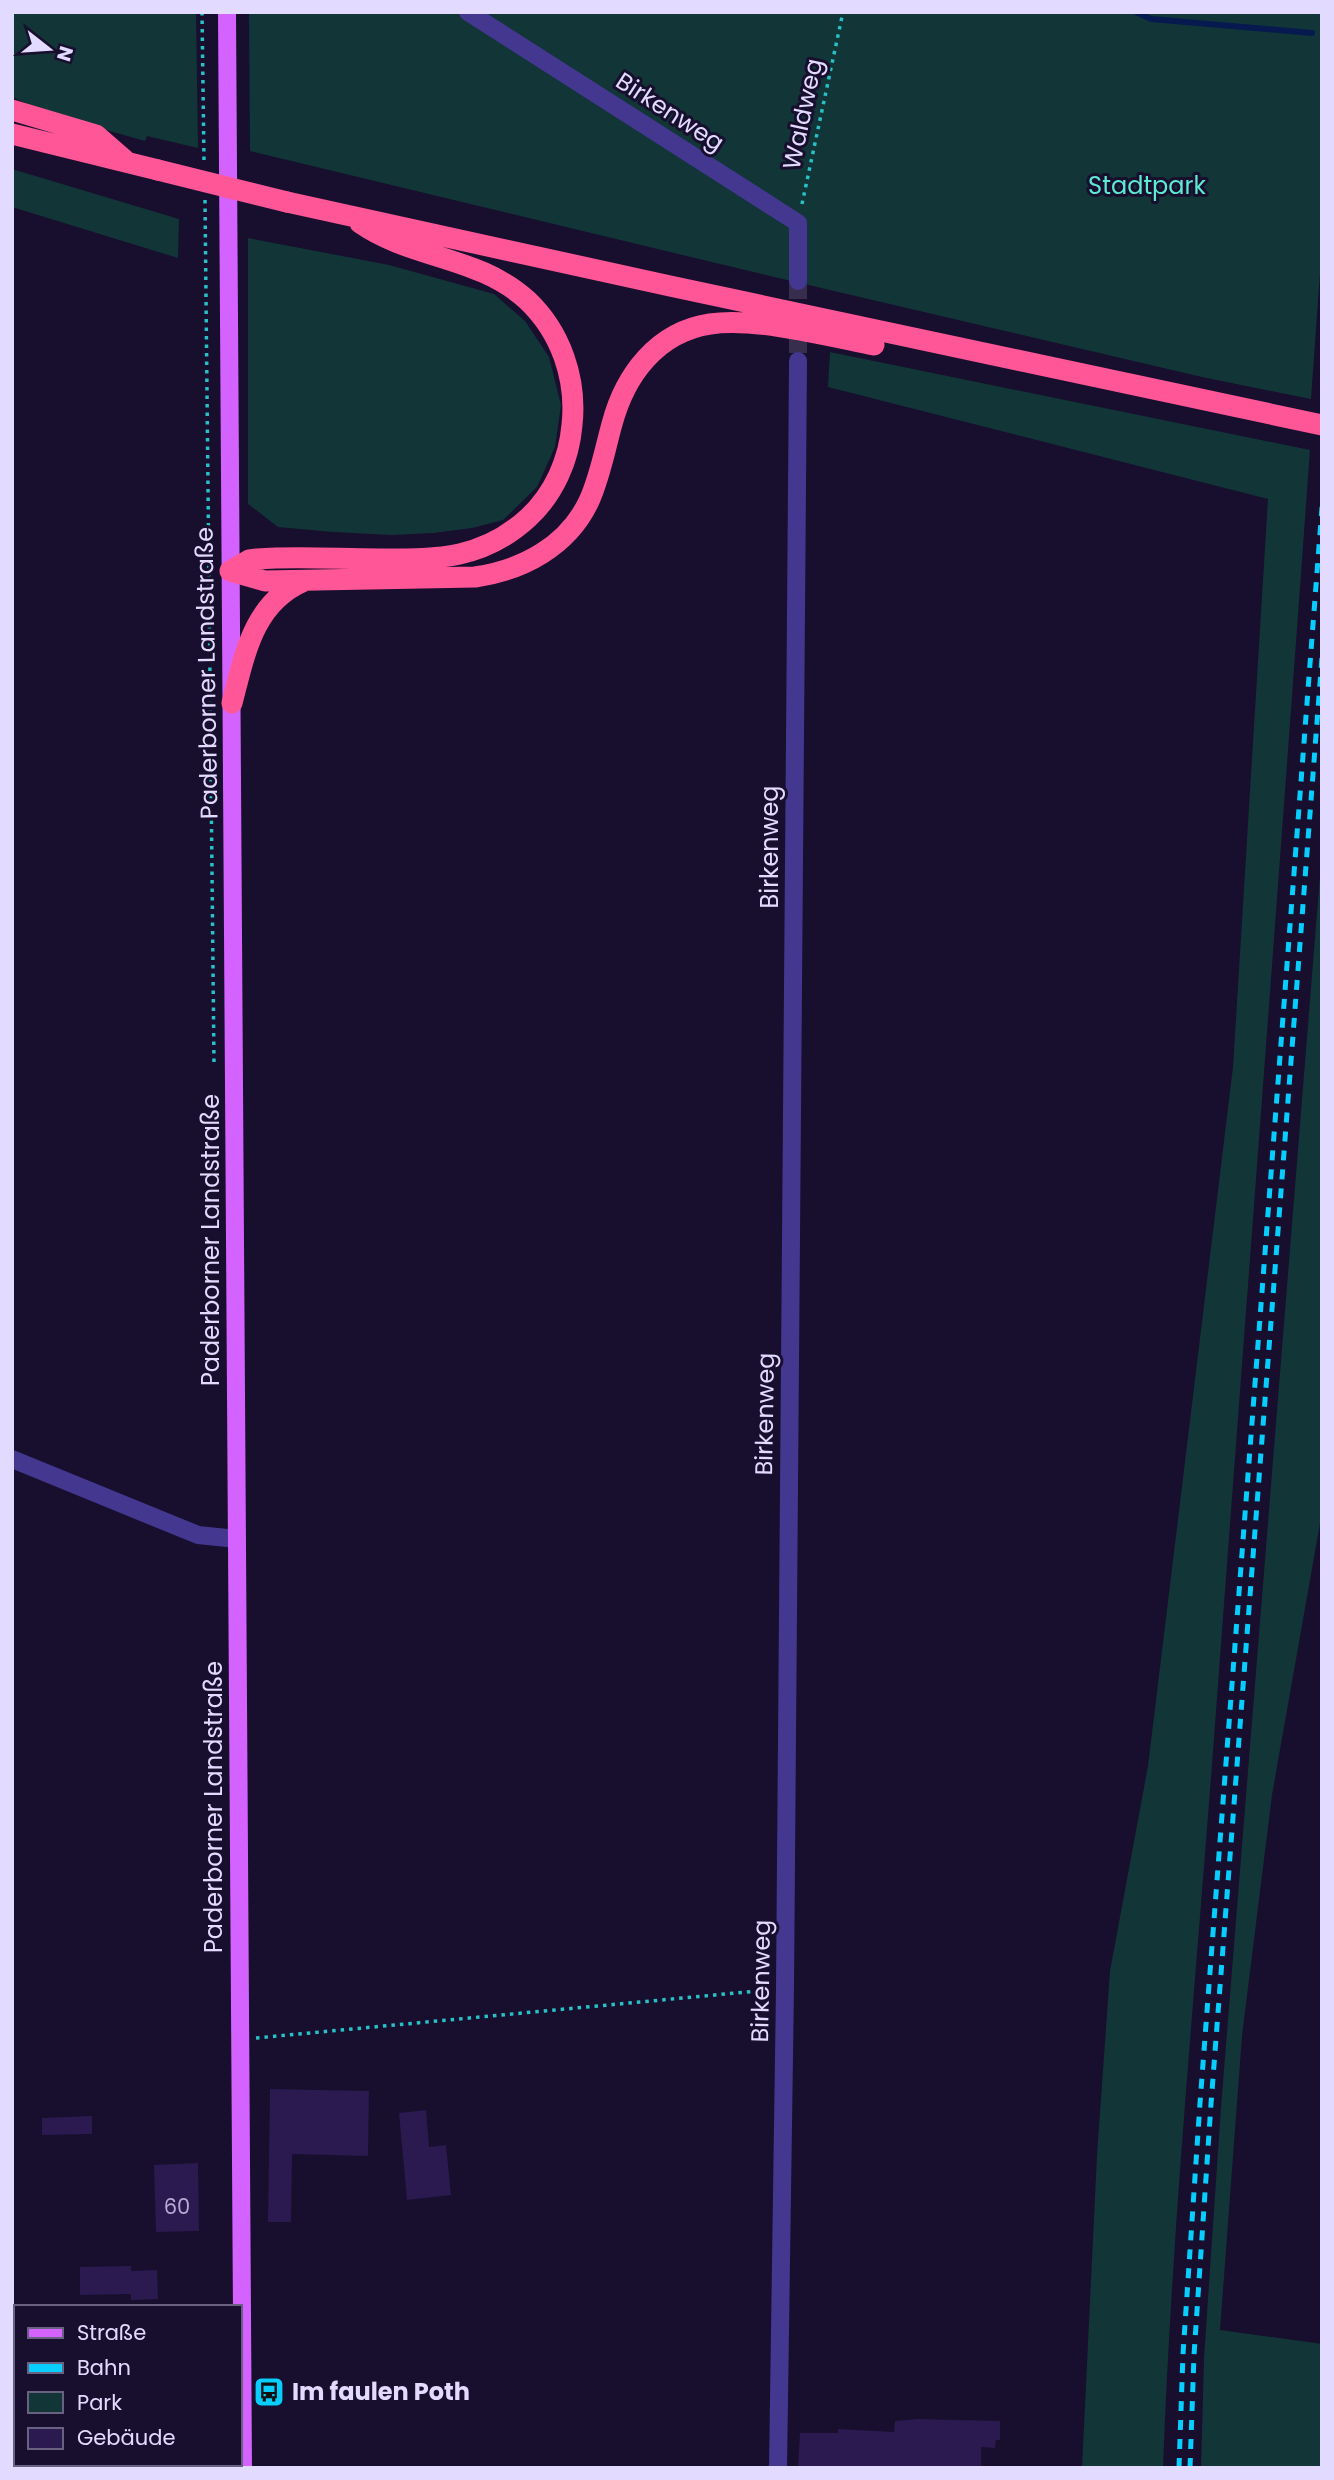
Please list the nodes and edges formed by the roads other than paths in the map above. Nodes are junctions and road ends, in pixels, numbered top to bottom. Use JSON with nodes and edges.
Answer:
{"nodes":[{"id":1,"x":228,"y":12,"type":"edge"},
{"id":2,"x":468,"y":12,"type":"edge"},
{"id":3,"x":12,"y":110,"type":"edge"},
{"id":4,"x":12,"y":134,"type":"edge"},
{"id":5,"x":128,"y":163,"type":"junction"},
{"id":6,"x":348,"y":215,"type":"junction"},
{"id":7,"x":798,"y":281,"type":"tunnel mouth"},
{"id":8,"x":916,"y":339,"type":"junction"},
{"id":9,"x":798,"y":360,"type":"tunnel mouth"},
{"id":10,"x":1322,"y":425,"type":"edge"},
{"id":11,"x":230,"y":571,"type":"junction"},
{"id":12,"x":308,"y":580,"type":"junction"},
{"id":13,"x":232,"y":703,"type":"junction"},
{"id":14,"x":12,"y":1460,"type":"edge"},
{"id":15,"x":237,"y":1539,"type":"junction"},
{"id":16,"x":242,"y":2305,"type":"edge"},
{"id":17,"x":242,"y":2325,"type":"edge"},
{"id":18,"x":243,"y":2468,"type":"edge"},
{"id":19,"x":778,"y":2468,"type":"edge"}],
"edges":[{"from":1,"to":11,"type":"main road","name":"Paderborner Landstraße"},
{"from":2,"to":7,"type":"street","name":"Birkenweg"},
{"from":3,"to":5,"type":"highway"},
{"from":4,"to":5,"type":"highway"},
{"from":5,"to":6,"type":"highway","bridge":true},
{"from":6,"to":8,"type":"highway"},
{"from":6,"to":11,"type":"highway"},
{"from":8,"to":10,"type":"highway"},
{"from":8,"to":12,"type":"highway"},
{"from":9,"to":19,"type":"street","name":"Birkenweg"},
{"from":11,"to":12,"type":"highway"},
{"from":11,"to":13,"type":"main road","name":"Paderborner Landstraße"},
{"from":12,"to":13,"type":"highway"},
{"from":13,"to":15,"type":"main road","name":"Paderborner Landstraße"},
{"from":14,"to":15,"type":"street"},
{"from":15,"to":16,"type":"main road","name":"Paderborner Landstraße"},
{"from":17,"to":18,"type":"main road","name":"Paderborner Landstraße"}]}
